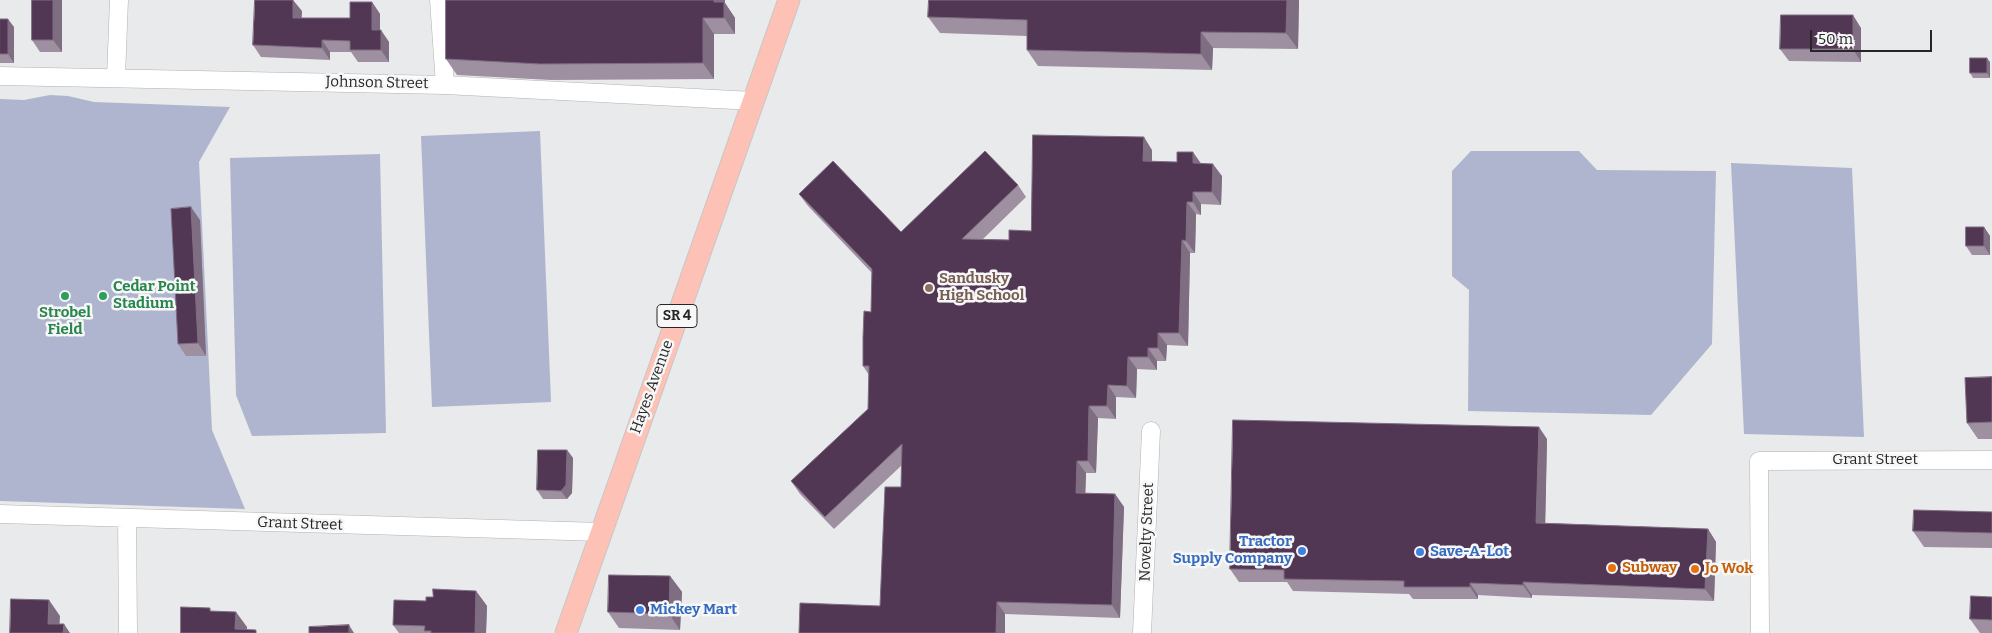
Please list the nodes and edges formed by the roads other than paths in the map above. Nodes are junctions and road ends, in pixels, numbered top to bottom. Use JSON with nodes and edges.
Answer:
{"nodes":[{"id":1,"x":119,"y":0,"type":"edge"},
{"id":2,"x":439,"y":0,"type":"edge"},
{"id":3,"x":789,"y":0,"type":"edge"},
{"id":4,"x":0,"y":76,"type":"edge"},
{"id":5,"x":116,"y":77,"type":"junction"},
{"id":6,"x":446,"y":84,"type":"junction"},
{"id":7,"x":754,"y":100,"type":"junction"},
{"id":8,"x":1151,"y":431,"type":"dead end"},
{"id":9,"x":1992,"y":460,"type":"edge"},
{"id":10,"x":0,"y":514,"type":"edge"},
{"id":11,"x":127,"y":518,"type":"junction"},
{"id":12,"x":600,"y":532,"type":"junction"},
{"id":13,"x":128,"y":633,"type":"edge"},
{"id":14,"x":566,"y":633,"type":"edge"},
{"id":15,"x":1142,"y":633,"type":"edge"},
{"id":16,"x":1760,"y":633,"type":"edge"}],
"edges":[{"from":1,"to":5,"type":"street"},
{"from":2,"to":6,"type":"street"},
{"from":3,"to":7,"type":"main road","name":"Hayes Avenue","number":"SR 4"},
{"from":4,"to":5,"type":"street","name":"Johnson Street"},
{"from":5,"to":6,"type":"street","name":"Johnson Street"},
{"from":6,"to":7,"type":"street","name":"Johnson Street"},
{"from":7,"to":12,"type":"main road","name":"Hayes Avenue","number":"SR 4"},
{"from":8,"to":15,"type":"street","name":"Novelty Street"},
{"from":9,"to":16,"type":"street","name":"Grant Street"},
{"from":10,"to":11,"type":"street","name":"Grant Street"},
{"from":11,"to":12,"type":"street","name":"Grant Street"},
{"from":11,"to":13,"type":"street"},
{"from":12,"to":14,"type":"main road","name":"Hayes Avenue","number":"SR 4"}]}
